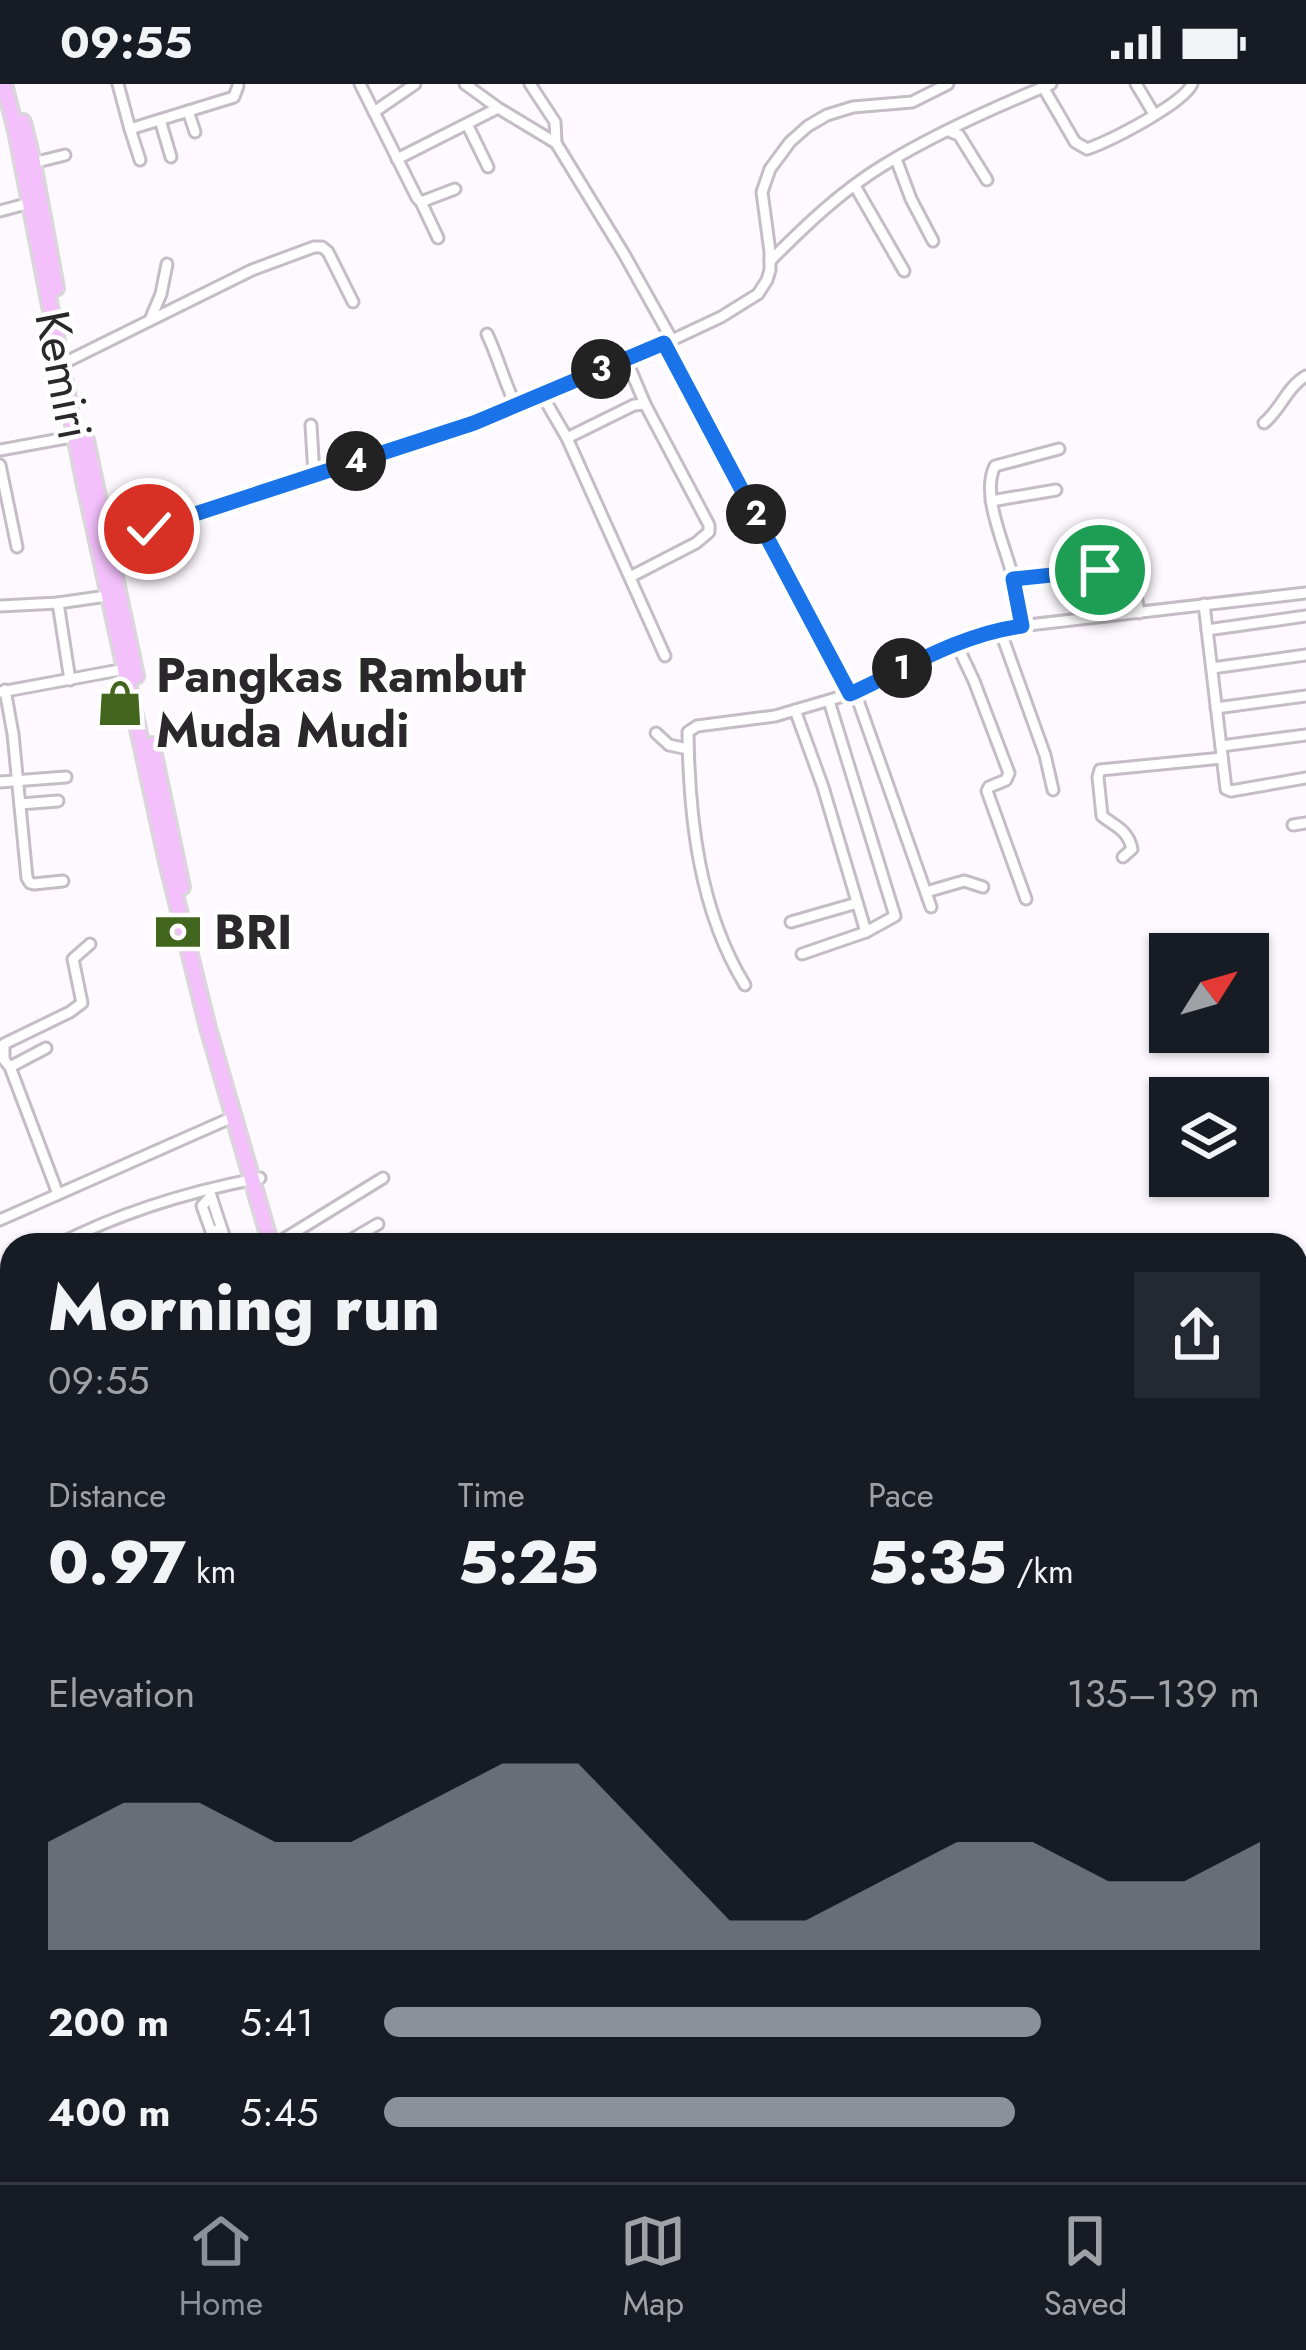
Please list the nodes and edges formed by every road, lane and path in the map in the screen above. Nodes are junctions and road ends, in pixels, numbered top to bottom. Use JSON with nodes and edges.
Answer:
{"nodes":[{"id":1,"x":4,"y":84,"type":"edge"},
{"id":2,"x":14,"y":84,"type":"edge"},
{"id":3,"x":118,"y":84,"type":"edge"},
{"id":4,"x":360,"y":84,"type":"edge"},
{"id":5,"x":415,"y":84,"type":"edge"},
{"id":6,"x":465,"y":84,"type":"edge"},
{"id":7,"x":530,"y":84,"type":"edge"},
{"id":8,"x":948,"y":84,"type":"edge"},
{"id":9,"x":1136,"y":84,"type":"edge"},
{"id":10,"x":1192,"y":84,"type":"edge"},
{"id":11,"x":238,"y":86,"type":"edge"},
{"id":12,"x":1047,"y":86,"type":"edge"},
{"id":13,"x":498,"y":108,"type":"junction"},
{"id":14,"x":188,"y":111,"type":"junction"},
{"id":15,"x":374,"y":112,"type":"junction"},
{"id":16,"x":1154,"y":114,"type":"junction"},
{"id":17,"x":160,"y":120,"type":"junction"},
{"id":18,"x":467,"y":124,"type":"junction"},
{"id":19,"x":130,"y":129,"type":"junction"},
{"id":20,"x":195,"y":132,"type":"dead end"},
{"id":21,"x":945,"y":132,"type":"junction"},
{"id":22,"x":556,"y":143,"type":"junction"},
{"id":23,"x":65,"y":155,"type":"dead end"},
{"id":24,"x":171,"y":158,"type":"dead end"},
{"id":25,"x":397,"y":159,"type":"junction"},
{"id":26,"x":896,"y":159,"type":"junction"},
{"id":27,"x":140,"y":160,"type":"dead end"},
{"id":28,"x":33,"y":163,"type":"junction"},
{"id":29,"x":488,"y":167,"type":"dead end"},
{"id":30,"x":987,"y":180,"type":"dead end"},
{"id":31,"x":855,"y":186,"type":"junction"},
{"id":32,"x":455,"y":189,"type":"dead end"},
{"id":33,"x":422,"y":202,"type":"junction"},
{"id":34,"x":29,"y":203,"type":"junction"},
{"id":35,"x":0,"y":211,"type":"edge"},
{"id":36,"x":438,"y":238,"type":"dead end"},
{"id":37,"x":932,"y":241,"type":"dead end"},
{"id":38,"x":770,"y":261,"type":"junction"},
{"id":39,"x":167,"y":264,"type":"dead end"},
{"id":40,"x":904,"y":271,"type":"dead end"},
{"id":41,"x":353,"y":302,"type":"dead end"},
{"id":42,"x":150,"y":320,"type":"junction"},
{"id":43,"x":487,"y":334,"type":"dead end"},
{"id":44,"x":668,"y":342,"type":"junction"},
{"id":45,"x":626,"y":359,"type":"junction"},
{"id":46,"x":70,"y":360,"type":"junction"},
{"id":47,"x":1306,"y":376,"type":"edge"},
{"id":48,"x":542,"y":394,"type":"junction"},
{"id":49,"x":515,"y":404,"type":"junction"},
{"id":50,"x":645,"y":404,"type":"junction"},
{"id":51,"x":1264,"y":423,"type":"dead end"},
{"id":52,"x":311,"y":425,"type":"dead end"},
{"id":53,"x":81,"y":436,"type":"junction"},
{"id":54,"x":567,"y":438,"type":"junction"},
{"id":55,"x":1059,"y":449,"type":"dead end"},
{"id":56,"x":0,"y":450,"type":"edge"},
{"id":57,"x":0,"y":465,"type":"edge"},
{"id":58,"x":314,"y":475,"type":"junction"},
{"id":59,"x":1055,"y":490,"type":"dead end"},
{"id":60,"x":991,"y":501,"type":"junction"},
{"id":61,"x":1083,"y":531,"type":"dead end"},
{"id":62,"x":102,"y":544,"type":"junction"},
{"id":63,"x":17,"y":547,"type":"dead end"},
{"id":64,"x":1089,"y":571,"type":"junction"},
{"id":65,"x":630,"y":578,"type":"junction"},
{"id":66,"x":1013,"y":579,"type":"junction"},
{"id":67,"x":1306,"y":593,"type":"edge"},
{"id":68,"x":107,"y":596,"type":"junction"},
{"id":69,"x":58,"y":603,"type":"junction"},
{"id":70,"x":1204,"y":604,"type":"junction"},
{"id":71,"x":0,"y":606,"type":"edge"},
{"id":72,"x":1139,"y":613,"type":"junction"},
{"id":73,"x":1306,"y":616,"type":"edge"},
{"id":74,"x":1022,"y":626,"type":"junction"},
{"id":75,"x":1000,"y":630,"type":"junction"},
{"id":76,"x":1207,"y":630,"type":"junction"},
{"id":77,"x":957,"y":645,"type":"junction"},
{"id":78,"x":665,"y":656,"type":"dead end"},
{"id":79,"x":1306,"y":656,"type":"edge"},
{"id":80,"x":1212,"y":668,"type":"junction"},
{"id":81,"x":125,"y":669,"type":"junction"},
{"id":82,"x":70,"y":680,"type":"junction"},
{"id":83,"x":2,"y":691,"type":"edge"},
{"id":84,"x":852,"y":693,"type":"junction"},
{"id":85,"x":1306,"y":696,"type":"edge"},
{"id":86,"x":829,"y":701,"type":"junction"},
{"id":87,"x":1216,"y":708,"type":"junction"},
{"id":88,"x":795,"y":710,"type":"junction"},
{"id":89,"x":656,"y":733,"type":"dead end"},
{"id":90,"x":1306,"y":735,"type":"edge"},
{"id":91,"x":688,"y":749,"type":"junction"},
{"id":92,"x":1222,"y":752,"type":"junction"},
{"id":93,"x":66,"y":777,"type":"dead end"},
{"id":94,"x":1306,"y":778,"type":"edge"},
{"id":95,"x":18,"y":781,"type":"junction"},
{"id":96,"x":0,"y":782,"type":"edge"},
{"id":97,"x":1053,"y":790,"type":"dead end"},
{"id":98,"x":58,"y":801,"type":"dead end"},
{"id":99,"x":20,"y":804,"type":"junction"},
{"id":100,"x":1306,"y":823,"type":"edge"},
{"id":101,"x":1293,"y":825,"type":"dead end"},
{"id":102,"x":1123,"y":857,"type":"dead end"},
{"id":103,"x":64,"y":880,"type":"dead end"},
{"id":104,"x":983,"y":887,"type":"dead end"},
{"id":105,"x":926,"y":892,"type":"junction"},
{"id":106,"x":1026,"y":899,"type":"dead end"},
{"id":107,"x":857,"y":903,"type":"junction"},
{"id":108,"x":931,"y":907,"type":"dead end"},
{"id":109,"x":791,"y":922,"type":"dead end"},
{"id":110,"x":866,"y":932,"type":"junction"},
{"id":111,"x":89,"y":944,"type":"dead end"},
{"id":112,"x":802,"y":954,"type":"dead end"},
{"id":113,"x":745,"y":985,"type":"dead end"},
{"id":114,"x":46,"y":1048,"type":"dead end"},
{"id":115,"x":5,"y":1060,"type":"edge"},
{"id":116,"x":233,"y":1117,"type":"junction"},
{"id":117,"x":383,"y":1178,"type":"dead end"},
{"id":118,"x":256,"y":1179,"type":"junction"},
{"id":119,"x":210,"y":1193,"type":"junction"},
{"id":120,"x":58,"y":1194,"type":"junction"},
{"id":121,"x":0,"y":1220,"type":"edge"},
{"id":122,"x":379,"y":1224,"type":"dead end"},
{"id":123,"x":83,"y":1233,"type":"edge"},
{"id":124,"x":223,"y":1233,"type":"edge"},
{"id":125,"x":273,"y":1233,"type":"edge"},
{"id":126,"x":295,"y":1233,"type":"edge"},
{"id":127,"x":363,"y":1233,"type":"edge"}],
"edges":[{"from":1,"to":34,"type":"highway","name":"Kemiri"},
{"from":2,"to":28,"type":"highway"},
{"from":3,"to":19,"type":"street"},
{"from":4,"to":15,"type":"street"},
{"from":5,"to":15,"type":"street"},
{"from":6,"to":13,"type":"street"},
{"from":7,"to":22,"type":"street"},
{"from":8,"to":38,"type":"street"},
{"from":9,"to":16,"type":"street"},
{"from":10,"to":16,"type":"street"},
{"from":11,"to":14,"type":"street"},
{"from":12,"to":16,"type":"street"},
{"from":12,"to":21,"type":"street"},
{"from":13,"to":18,"type":"street"},
{"from":13,"to":22,"type":"street"},
{"from":14,"to":17,"type":"street"},
{"from":14,"to":20,"type":"street"},
{"from":15,"to":25,"type":"street"},
{"from":17,"to":19,"type":"street"},
{"from":17,"to":24,"type":"street"},
{"from":18,"to":25,"type":"street"},
{"from":18,"to":29,"type":"street"},
{"from":19,"to":27,"type":"street"},
{"from":21,"to":26,"type":"street"},
{"from":21,"to":30,"type":"street"},
{"from":22,"to":44,"type":"street"},
{"from":23,"to":28,"type":"street"},
{"from":25,"to":33,"type":"street"},
{"from":26,"to":31,"type":"street"},
{"from":26,"to":37,"type":"street"},
{"from":28,"to":46,"type":"highway"},
{"from":31,"to":38,"type":"street"},
{"from":31,"to":40,"type":"street"},
{"from":32,"to":33,"type":"street"},
{"from":33,"to":36,"type":"street"},
{"from":34,"to":35,"type":"street"},
{"from":34,"to":53,"type":"highway","name":"Kemiri"},
{"from":38,"to":44,"type":"street"},
{"from":39,"to":42,"type":"street"},
{"from":41,"to":42,"type":"street"},
{"from":42,"to":46,"type":"street"},
{"from":43,"to":49,"type":"street"},
{"from":44,"to":45,"type":"street"},
{"from":44,"to":84,"type":"street"},
{"from":45,"to":48,"type":"street"},
{"from":45,"to":50,"type":"street"},
{"from":46,"to":53,"type":"highway"},
{"from":47,"to":51,"type":"street"},
{"from":48,"to":49,"type":"street"},
{"from":48,"to":54,"type":"street"},
{"from":49,"to":58,"type":"street"},
{"from":50,"to":54,"type":"street"},
{"from":50,"to":65,"type":"street"},
{"from":52,"to":58,"type":"street"},
{"from":53,"to":56,"type":"street"},
{"from":53,"to":62,"type":"highway","name":"Kemiri"},
{"from":54,"to":65,"type":"street"},
{"from":55,"to":60,"type":"street"},
{"from":57,"to":63,"type":"street"},
{"from":58,"to":62,"type":"street"},
{"from":59,"to":60,"type":"street"},
{"from":60,"to":66,"type":"street"},
{"from":61,"to":64,"type":"street"},
{"from":62,"to":68,"type":"highway","name":"Kemiri"},
{"from":62,"to":118,"type":"highway"},
{"from":64,"to":66,"type":"street"},
{"from":64,"to":72,"type":"street"},
{"from":65,"to":78,"type":"street"},
{"from":66,"to":74,"type":"street"},
{"from":67,"to":70,"type":"street"},
{"from":68,"to":69,"type":"street"},
{"from":68,"to":81,"type":"highway","name":"Kemiri"},
{"from":69,"to":71,"type":"street"},
{"from":69,"to":82,"type":"street"},
{"from":70,"to":72,"type":"street"},
{"from":70,"to":76,"type":"street"},
{"from":72,"to":74,"type":"street"},
{"from":73,"to":76,"type":"street"},
{"from":74,"to":75,"type":"street"},
{"from":75,"to":77,"type":"street"},
{"from":75,"to":97,"type":"street"},
{"from":76,"to":80,"type":"street"},
{"from":77,"to":84,"type":"street"},
{"from":77,"to":106,"type":"street"},
{"from":79,"to":80,"type":"street"},
{"from":80,"to":87,"type":"street"},
{"from":81,"to":82,"type":"street"},
{"from":81,"to":116,"type":"highway","name":"Kemiri"},
{"from":82,"to":83,"type":"street"},
{"from":83,"to":95,"type":"street"},
{"from":84,"to":86,"type":"street"},
{"from":84,"to":105,"type":"street"},
{"from":85,"to":87,"type":"street"},
{"from":86,"to":88,"type":"street"},
{"from":86,"to":110,"type":"street"},
{"from":87,"to":92,"type":"street"},
{"from":88,"to":91,"type":"street"},
{"from":88,"to":107,"type":"street"},
{"from":89,"to":91,"type":"street"},
{"from":90,"to":92,"type":"street"},
{"from":91,"to":113,"type":"street"},
{"from":92,"to":94,"type":"street"},
{"from":92,"to":102,"type":"street"},
{"from":93,"to":95,"type":"street"},
{"from":95,"to":96,"type":"street"},
{"from":95,"to":99,"type":"street"},
{"from":98,"to":99,"type":"street"},
{"from":99,"to":103,"type":"street"},
{"from":100,"to":101,"type":"street"},
{"from":104,"to":105,"type":"street"},
{"from":105,"to":108,"type":"street"},
{"from":107,"to":109,"type":"street"},
{"from":107,"to":110,"type":"street"},
{"from":110,"to":112,"type":"street"},
{"from":111,"to":115,"type":"street"},
{"from":114,"to":115,"type":"street"},
{"from":115,"to":120,"type":"street"},
{"from":116,"to":118,"type":"highway","name":"Kemiri"},
{"from":116,"to":120,"type":"street"},
{"from":117,"to":126,"type":"street"},
{"from":118,"to":119,"type":"street"},
{"from":118,"to":125,"type":"highway"},
{"from":119,"to":123,"type":"street"},
{"from":119,"to":124,"type":"street"},
{"from":120,"to":121,"type":"street"},
{"from":122,"to":127,"type":"street"}]}
